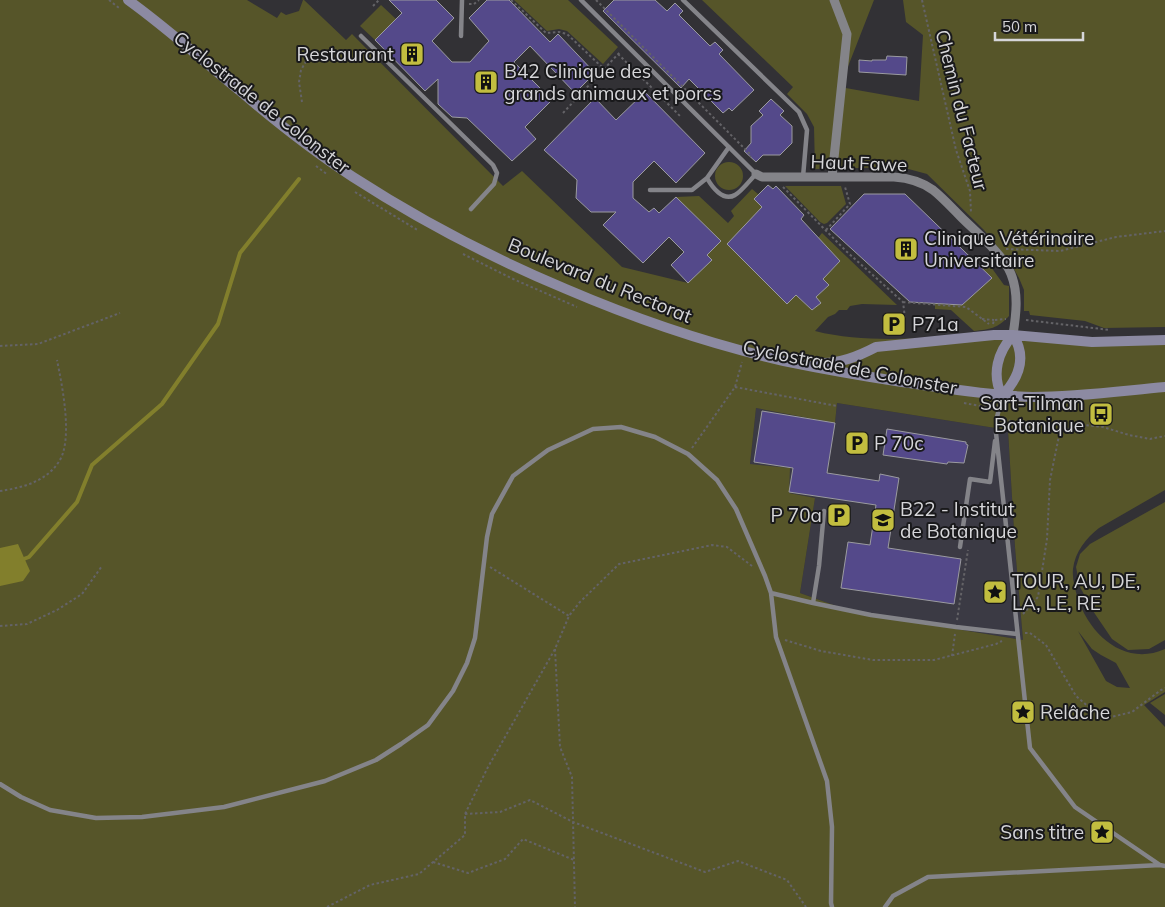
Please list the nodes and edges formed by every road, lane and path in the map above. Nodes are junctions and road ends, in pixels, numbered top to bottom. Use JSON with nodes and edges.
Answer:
{"nodes":[{"id":1,"x":109,"y":0,"type":"edge"},
{"id":2,"x":128,"y":0,"type":"edge"},
{"id":3,"x":378,"y":0,"type":"edge"},
{"id":4,"x":462,"y":0,"type":"edge"},
{"id":5,"x":511,"y":0,"type":"edge"},
{"id":6,"x":581,"y":0,"type":"edge"},
{"id":7,"x":596,"y":0,"type":"edge"},
{"id":8,"x":683,"y":0,"type":"edge"},
{"id":9,"x":834,"y":0,"type":"edge"},
{"id":10,"x":922,"y":0,"type":"edge"},
{"id":11,"x":373,"y":6,"type":"dead end"},
{"id":12,"x":124,"y":11,"type":"dead end"},
{"id":13,"x":361,"y":36,"type":"dead end"},
{"id":14,"x":461,"y":36,"type":"dead end"},
{"id":15,"x":626,"y":46,"type":"junction"},
{"id":16,"x":312,"y":51,"type":"dead end"},
{"id":17,"x":618,"y":54,"type":"junction"},
{"id":18,"x":604,"y":69,"type":"junction"},
{"id":19,"x":302,"y":102,"type":"dead end"},
{"id":20,"x":563,"y":113,"type":"dead end"},
{"id":21,"x":681,"y":117,"type":"dead end"},
{"id":22,"x":729,"y":147,"type":"junction"},
{"id":23,"x":751,"y":155,"type":"dead end"},
{"id":24,"x":313,"y":164,"type":"dead end"},
{"id":25,"x":328,"y":174,"type":"dead end"},
{"id":26,"x":756,"y":174,"type":"junction"},
{"id":27,"x":777,"y":177,"type":"junction"},
{"id":28,"x":803,"y":177,"type":"junction"},
{"id":29,"x":832,"y":177,"type":"junction"},
{"id":30,"x":843,"y":177,"type":"junction"},
{"id":31,"x":707,"y":178,"type":"junction"},
{"id":32,"x":350,"y":189,"type":"dead end"},
{"id":33,"x":650,"y":190,"type":"dead end"},
{"id":34,"x":471,"y":209,"type":"dead end"},
{"id":35,"x":971,"y":227,"type":"junction"},
{"id":36,"x":826,"y":230,"type":"junction"},
{"id":37,"x":1165,"y":231,"type":"edge"},
{"id":38,"x":425,"y":234,"type":"dead end"},
{"id":39,"x":457,"y":251,"type":"dead end"},
{"id":40,"x":998,"y":254,"type":"junction"},
{"id":41,"x":903,"y":302,"type":"junction"},
{"id":42,"x":578,"y":307,"type":"dead end"},
{"id":43,"x":120,"y":313,"type":"dead end"},
{"id":44,"x":905,"y":318,"type":"dead end"},
{"id":45,"x":981,"y":318,"type":"junction"},
{"id":46,"x":1016,"y":319,"type":"junction"},
{"id":47,"x":994,"y":320,"type":"junction"},
{"id":48,"x":1117,"y":331,"type":"dead end"},
{"id":49,"x":1013,"y":335,"type":"junction"},
{"id":50,"x":1165,"y":340,"type":"edge"},
{"id":51,"x":0,"y":346,"type":"edge"},
{"id":52,"x":57,"y":360,"type":"dead end"},
{"id":53,"x":783,"y":360,"type":"junction"},
{"id":54,"x":742,"y":362,"type":"dead end"},
{"id":55,"x":735,"y":387,"type":"junction"},
{"id":56,"x":1165,"y":387,"type":"edge"},
{"id":57,"x":1002,"y":396,"type":"junction"},
{"id":58,"x":957,"y":402,"type":"dead end"},
{"id":59,"x":837,"y":406,"type":"dead end"},
{"id":60,"x":998,"y":408,"type":"junction"},
{"id":61,"x":997,"y":417,"type":"junction"},
{"id":62,"x":1060,"y":431,"type":"junction"},
{"id":63,"x":996,"y":433,"type":"junction"},
{"id":64,"x":1165,"y":436,"type":"edge"},
{"id":65,"x":688,"y":454,"type":"junction"},
{"id":66,"x":0,"y":491,"type":"edge"},
{"id":67,"x":824,"y":511,"type":"dead end"},
{"id":68,"x":960,"y":547,"type":"joint"},
{"id":69,"x":484,"y":562,"type":"junction"},
{"id":70,"x":102,"y":566,"type":"dead end"},
{"id":71,"x":765,"y":576,"type":"junction"},
{"id":72,"x":771,"y":593,"type":"junction"},
{"id":73,"x":812,"y":603,"type":"junction"},
{"id":74,"x":569,"y":616,"type":"junction"},
{"id":75,"x":1017,"y":622,"type":"junction"},
{"id":76,"x":0,"y":626,"type":"edge"},
{"id":77,"x":956,"y":627,"type":"junction"},
{"id":78,"x":1017,"y":634,"type":"junction"},
{"id":79,"x":776,"y":637,"type":"junction"},
{"id":80,"x":555,"y":649,"type":"junction"},
{"id":81,"x":952,"y":656,"type":"junction"},
{"id":82,"x":1165,"y":688,"type":"edge"},
{"id":83,"x":0,"y":784,"type":"edge"},
{"id":84,"x":465,"y":814,"type":"junction"},
{"id":85,"x":573,"y":822,"type":"junction"},
{"id":86,"x":574,"y":860,"type":"junction"},
{"id":87,"x":433,"y":862,"type":"junction"},
{"id":88,"x":1163,"y":865,"type":"edge"},
{"id":89,"x":327,"y":907,"type":"edge"},
{"id":90,"x":575,"y":907,"type":"edge"},
{"id":91,"x":806,"y":907,"type":"edge"},
{"id":92,"x":832,"y":907,"type":"edge"},
{"id":93,"x":885,"y":907,"type":"edge"}],
"edges":[{"from":1,"to":12,"type":"path"},
{"from":2,"to":53,"type":"main road","name":"Boulevard du Rectorat"},
{"from":3,"to":11,"type":"path"},
{"from":4,"to":14,"type":"lane"},
{"from":5,"to":18,"type":"path"},
{"from":6,"to":15,"type":"lane"},
{"from":7,"to":23,"type":"path"},
{"from":8,"to":28,"type":"lane"},
{"from":9,"to":29,"type":"street"},
{"from":10,"to":35,"type":"path","name":"Chemin du Facteur"},
{"from":13,"to":34,"type":"lane"},
{"from":15,"to":17,"type":"path"},
{"from":15,"to":22,"type":"lane"},
{"from":16,"to":19,"type":"path"},
{"from":17,"to":18,"type":"path"},
{"from":17,"to":21,"type":"path"},
{"from":18,"to":20,"type":"path"},
{"from":22,"to":26,"type":"lane"},
{"from":22,"to":31,"type":"lane"},
{"from":24,"to":25,"type":"path","name":"Cyclostrade de Colonster"},
{"from":26,"to":27,"type":"street","name":"Haut Fawe"},
{"from":26,"to":31,"type":"lane"},
{"from":27,"to":28,"type":"street","name":"Haut Fawe"},
{"from":27,"to":36,"type":"path"},
{"from":28,"to":29,"type":"street","name":"Haut Fawe"},
{"from":29,"to":30,"type":"street","name":"Haut Fawe"},
{"from":30,"to":35,"type":"street","name":"Haut Fawe"},
{"from":30,"to":36,"type":"path"},
{"from":31,"to":33,"type":"lane"},
{"from":32,"to":38,"type":"path","name":"Cyclostrade de Colonster"},
{"from":35,"to":40,"type":"street","name":"Haut Fawe"},
{"from":36,"to":41,"type":"path"},
{"from":37,"to":40,"type":"path"},
{"from":39,"to":42,"type":"path"},
{"from":40,"to":46,"type":"street","name":"Haut Fawe"},
{"from":41,"to":44,"type":"path"},
{"from":41,"to":45,"type":"path"},
{"from":43,"to":51,"type":"path"},
{"from":45,"to":47,"type":"path"},
{"from":45,"to":47,"type":"path"},
{"from":46,"to":47,"type":"path"},
{"from":46,"to":48,"type":"path"},
{"from":46,"to":49,"type":"street","name":"Haut Fawe"},
{"from":49,"to":50,"type":"main road"},
{"from":49,"to":53,"type":"main road"},
{"from":49,"to":57,"type":"main road"},
{"from":49,"to":57,"type":"main road"},
{"from":52,"to":66,"type":"path"},
{"from":53,"to":57,"type":"main road","name":"Boulevard du Rectorat"},
{"from":54,"to":55,"type":"path"},
{"from":55,"to":59,"type":"path"},
{"from":55,"to":65,"type":"path"},
{"from":56,"to":57,"type":"main road","name":"Boulevard du Rectorat"},
{"from":57,"to":60,"type":"lane"},
{"from":58,"to":60,"type":"path","name":"Cyclostrade de Colonster"},
{"from":60,"to":61,"type":"lane"},
{"from":61,"to":62,"type":"path"},
{"from":61,"to":63,"type":"lane"},
{"from":62,"to":64,"type":"path"},
{"from":62,"to":75,"type":"path"},
{"from":63,"to":68,"type":"lane"},
{"from":63,"to":75,"type":"lane"},
{"from":65,"to":69,"type":"lane"},
{"from":65,"to":71,"type":"lane"},
{"from":67,"to":73,"type":"lane"},
{"from":68,"to":77,"type":"path"},
{"from":69,"to":74,"type":"path"},
{"from":69,"to":83,"type":"lane"},
{"from":70,"to":76,"type":"path"},
{"from":71,"to":72,"type":"lane"},
{"from":71,"to":74,"type":"path"},
{"from":72,"to":73,"type":"lane"},
{"from":72,"to":79,"type":"lane"},
{"from":73,"to":77,"type":"lane"},
{"from":74,"to":80,"type":"path"},
{"from":75,"to":78,"type":"lane"},
{"from":77,"to":78,"type":"lane"},
{"from":77,"to":81,"type":"path"},
{"from":78,"to":81,"type":"path"},
{"from":78,"to":82,"type":"path"},
{"from":78,"to":88,"type":"lane"},
{"from":79,"to":81,"type":"path"},
{"from":79,"to":92,"type":"lane"},
{"from":80,"to":84,"type":"path"},
{"from":80,"to":85,"type":"path"},
{"from":84,"to":85,"type":"path"},
{"from":84,"to":87,"type":"path"},
{"from":85,"to":86,"type":"path"},
{"from":85,"to":91,"type":"path"},
{"from":86,"to":87,"type":"path"},
{"from":86,"to":90,"type":"path"},
{"from":87,"to":89,"type":"path"},
{"from":88,"to":93,"type":"lane"}]}
